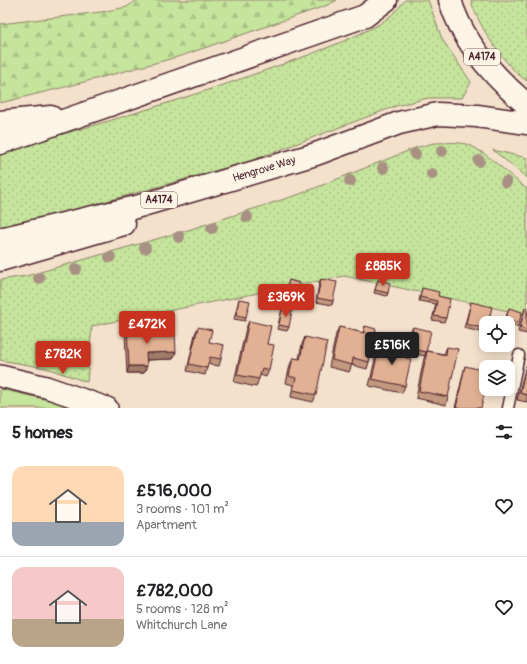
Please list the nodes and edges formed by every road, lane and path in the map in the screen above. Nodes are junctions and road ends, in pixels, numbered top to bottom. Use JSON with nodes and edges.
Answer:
{"nodes":[{"id":1,"x":386,"y":0,"type":"edge"},
{"id":2,"x":450,"y":0,"type":"edge"},
{"id":3,"x":527,"y":105,"type":"edge"},
{"id":4,"x":86,"y":114,"type":"junction"},
{"id":5,"x":0,"y":122,"type":"edge"},
{"id":6,"x":527,"y":123,"type":"edge"},
{"id":7,"x":0,"y":143,"type":"edge"},
{"id":8,"x":316,"y":154,"type":"junction"},
{"id":9,"x":0,"y":239,"type":"edge"},
{"id":10,"x":0,"y":260,"type":"edge"},
{"id":11,"x":519,"y":355,"type":"dead end"},
{"id":12,"x":4,"y":377,"type":"edge"},
{"id":13,"x":107,"y":408,"type":"edge"},
{"id":14,"x":508,"y":408,"type":"edge"}],
"edges":[{"from":1,"to":4,"type":"highway"},
{"from":2,"to":3,"type":"highway","number":"A4174"},
{"from":4,"to":5,"type":"highway"},
{"from":4,"to":7,"type":"highway"},
{"from":6,"to":8,"type":"highway","name":"Hengrove Way","number":"A4174"},
{"from":8,"to":9,"type":"highway","name":"Hengrove Way","number":"A4174"},
{"from":8,"to":10,"type":"highway"},
{"from":11,"to":14,"type":"lane"},
{"from":12,"to":13,"type":"street"}]}
